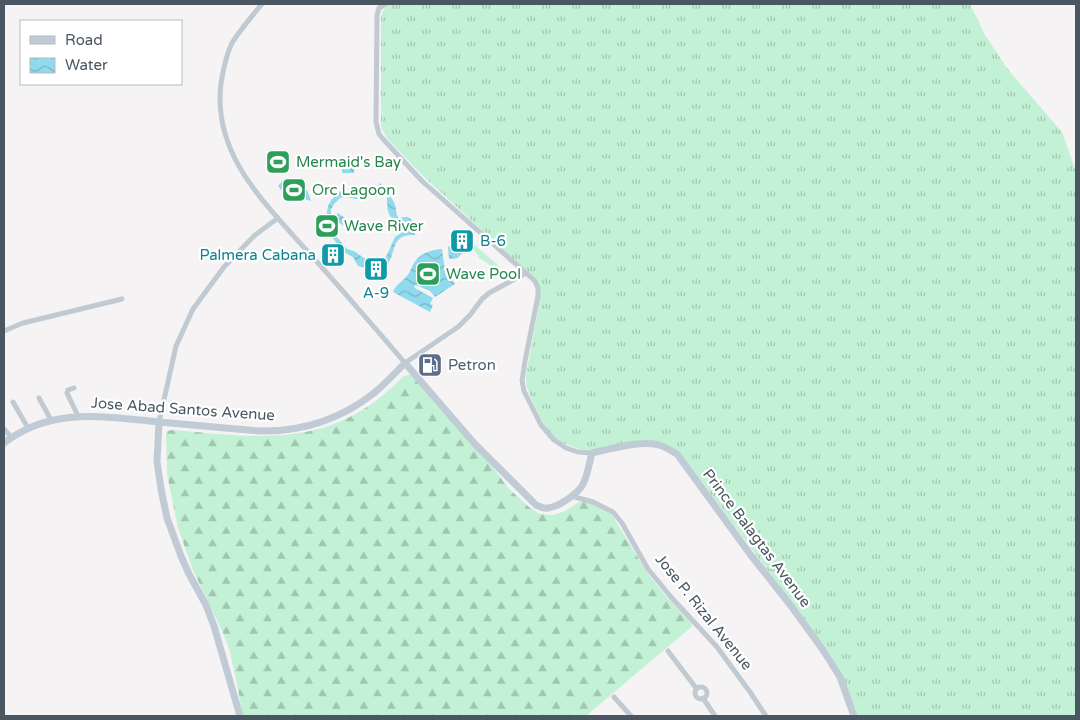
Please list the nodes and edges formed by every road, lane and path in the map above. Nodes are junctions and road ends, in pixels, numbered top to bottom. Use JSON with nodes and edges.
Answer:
{"nodes":[{"id":1,"x":262,"y":4,"type":"edge"},
{"id":2,"x":386,"y":4,"type":"edge"},
{"id":3,"x":379,"y":6,"type":"edge"},
{"id":4,"x":278,"y":218,"type":"junction"},
{"id":5,"x":526,"y":272,"type":"junction"},
{"id":6,"x":122,"y":299,"type":"dead end"},
{"id":7,"x":4,"y":331,"type":"edge"},
{"id":8,"x":405,"y":363,"type":"junction"},
{"id":9,"x":74,"y":388,"type":"dead end"},
{"id":10,"x":38,"y":398,"type":"dead end"},
{"id":11,"x":13,"y":402,"type":"dead end"},
{"id":12,"x":78,"y":416,"type":"junction"},
{"id":13,"x":51,"y":420,"type":"junction"},
{"id":14,"x":159,"y":422,"type":"junction"},
{"id":15,"x":28,"y":428,"type":"junction"},
{"id":16,"x":4,"y":429,"type":"edge"},
{"id":17,"x":11,"y":437,"type":"junction"},
{"id":18,"x":4,"y":443,"type":"edge"},
{"id":19,"x":592,"y":453,"type":"junction"},
{"id":20,"x":571,"y":496,"type":"junction"},
{"id":21,"x":668,"y":651,"type":"dead end"},
{"id":22,"x":696,"y":688,"type":"junction"},
{"id":23,"x":614,"y":697,"type":"dead end"},
{"id":24,"x":703,"y":698,"type":"junction"},
{"id":25,"x":765,"y":715,"type":"edge"},
{"id":26,"x":240,"y":716,"type":"edge"},
{"id":27,"x":631,"y":716,"type":"edge"},
{"id":28,"x":715,"y":716,"type":"edge"},
{"id":29,"x":758,"y":716,"type":"edge"},
{"id":30,"x":854,"y":716,"type":"edge"}],
"edges":[{"from":1,"to":4,"type":"street"},
{"from":2,"to":3,"type":"street"},
{"from":3,"to":5,"type":"street"},
{"from":4,"to":8,"type":"street"},
{"from":4,"to":14,"type":"street"},
{"from":5,"to":8,"type":"street"},
{"from":5,"to":19,"type":"street"},
{"from":6,"to":7,"type":"street"},
{"from":8,"to":14,"type":"main road","name":"Jose Abad Santos Avenue"},
{"from":8,"to":20,"type":"main road"},
{"from":9,"to":12,"type":"street"},
{"from":10,"to":13,"type":"street"},
{"from":11,"to":15,"type":"street"},
{"from":12,"to":13,"type":"main road","name":"Jose Abad Santos Avenue"},
{"from":12,"to":14,"type":"main road","name":"Jose Abad Santos Avenue"},
{"from":13,"to":15,"type":"main road","name":"Jose Abad Santos Avenue"},
{"from":14,"to":26,"type":"main road"},
{"from":15,"to":17,"type":"main road","name":"Jose Abad Santos Avenue"},
{"from":16,"to":17,"type":"street"},
{"from":17,"to":18,"type":"main road","name":"Jose Abad Santos Avenue"},
{"from":19,"to":20,"type":"main road"},
{"from":19,"to":30,"type":"main road","name":"Prince Balagtas Avenue"},
{"from":20,"to":25,"type":"street","name":"Jose P. Rizal Avenue"},
{"from":21,"to":22,"type":"street"},
{"from":22,"to":24,"type":"street"},
{"from":22,"to":24,"type":"street"},
{"from":23,"to":27,"type":"street"},
{"from":24,"to":28,"type":"street"},
{"from":25,"to":29,"type":"street"}]}
